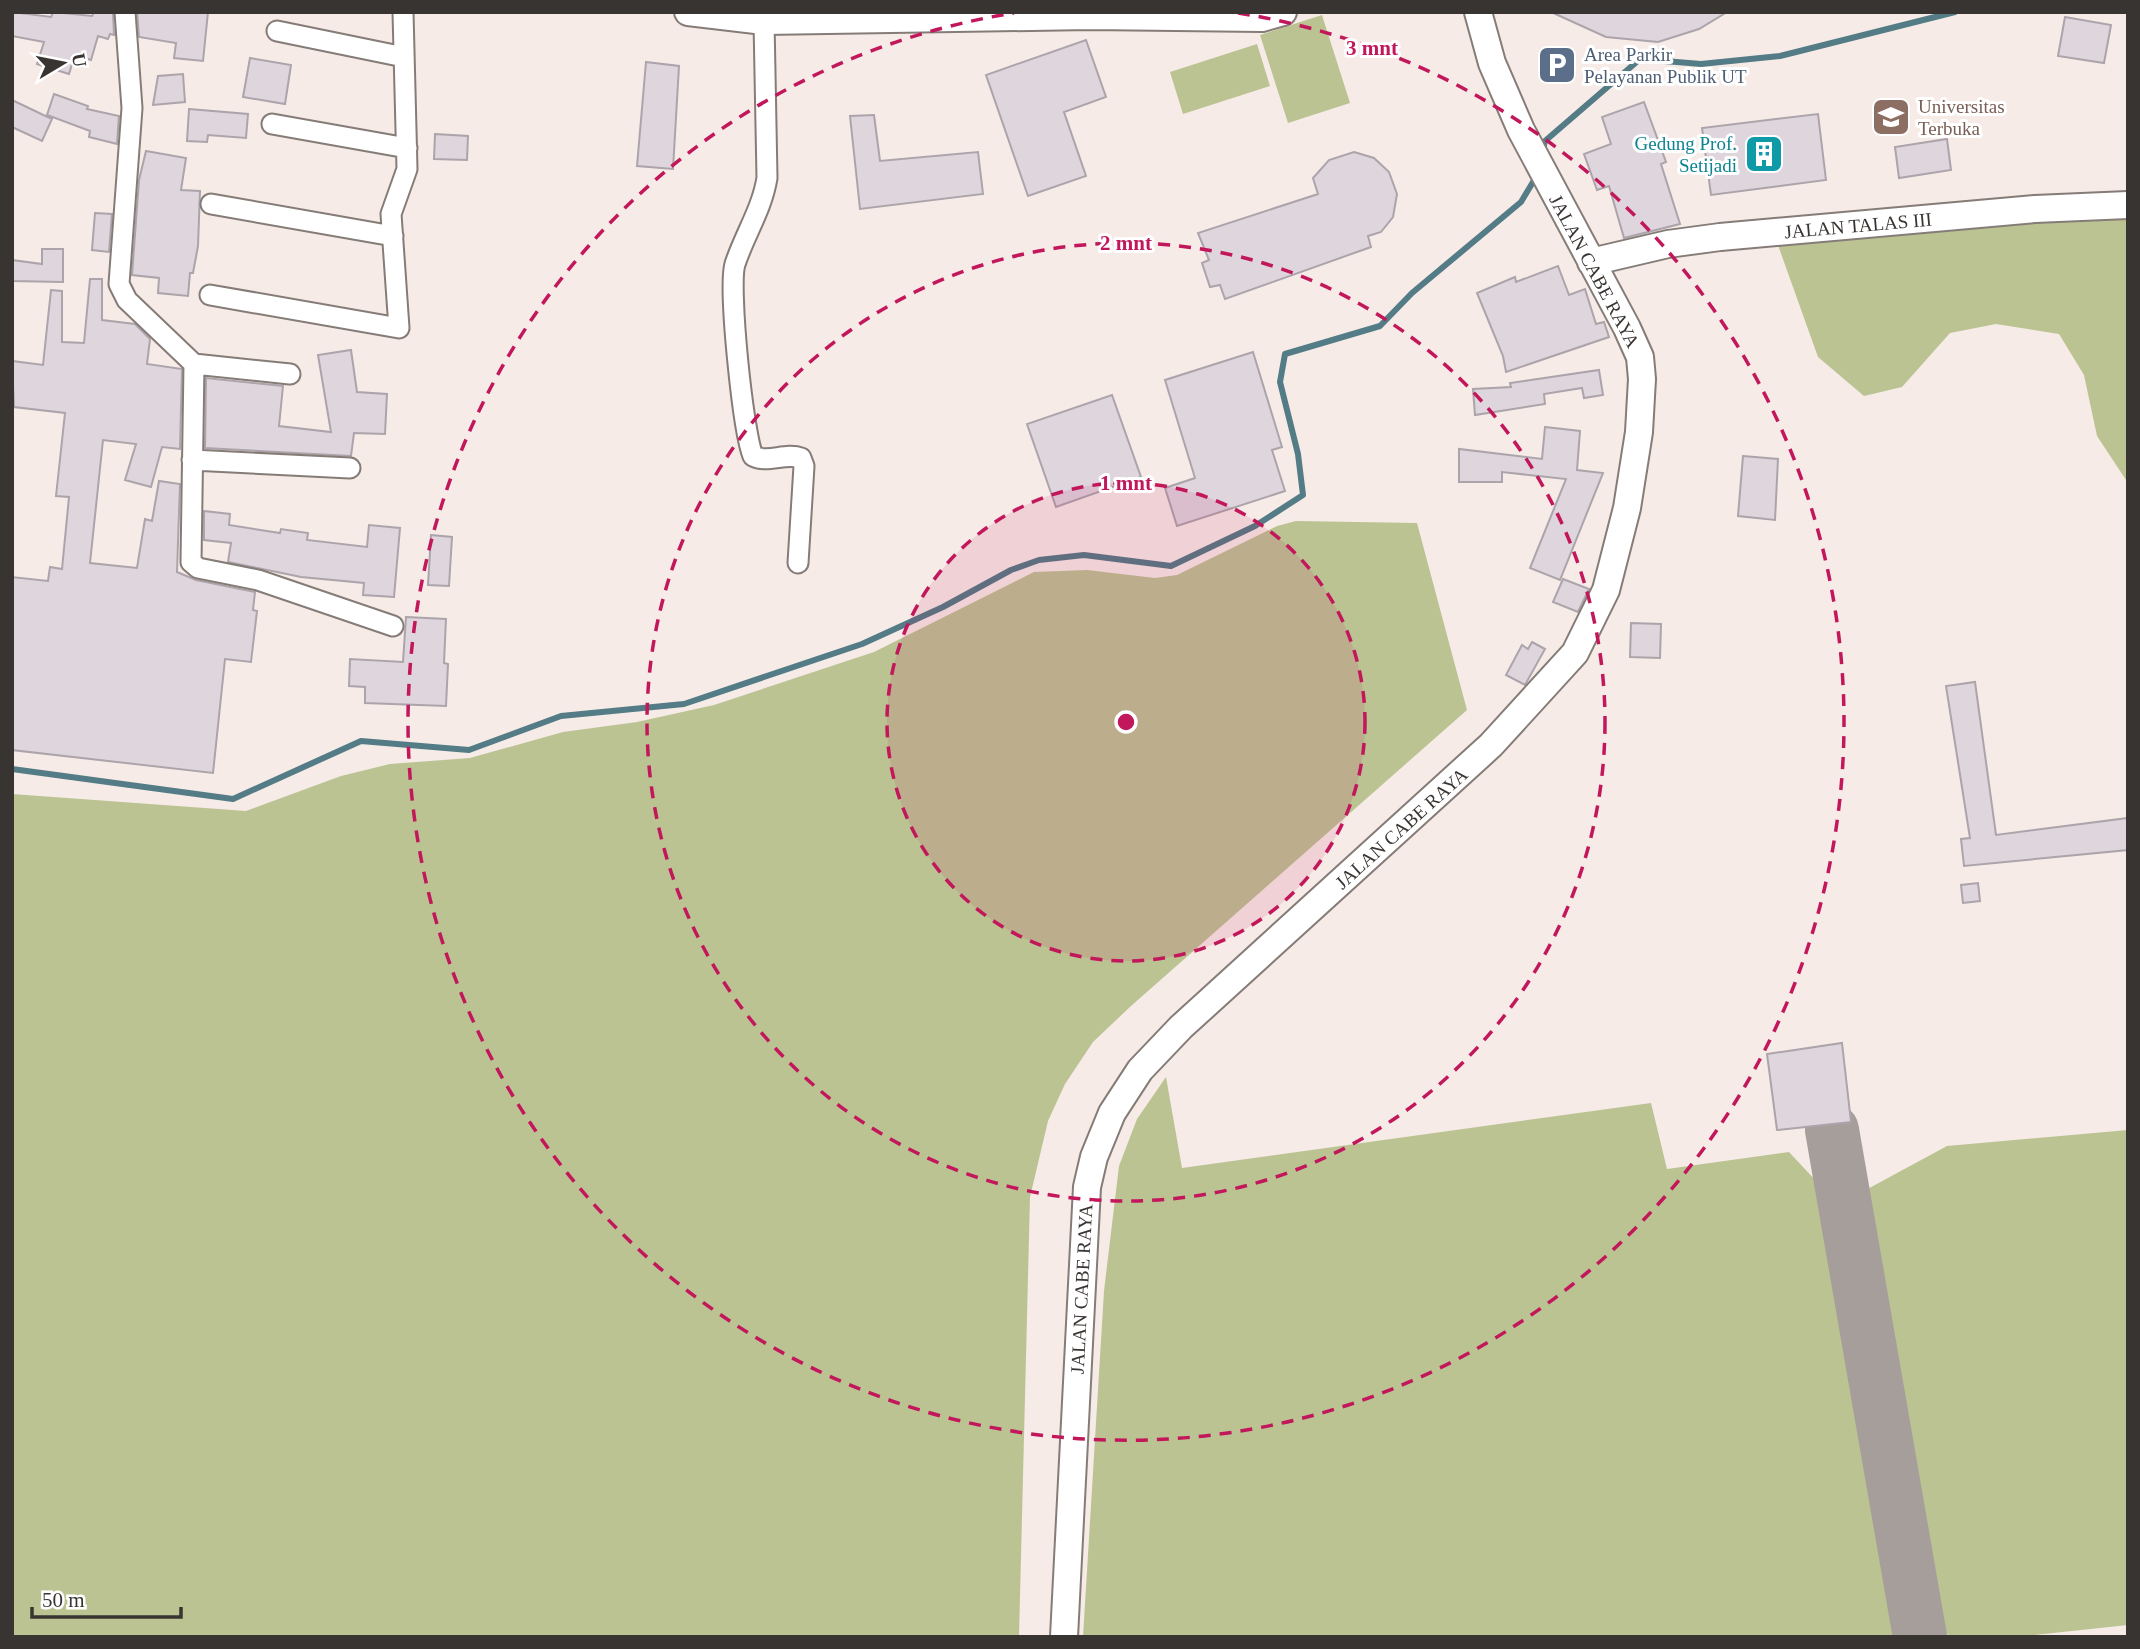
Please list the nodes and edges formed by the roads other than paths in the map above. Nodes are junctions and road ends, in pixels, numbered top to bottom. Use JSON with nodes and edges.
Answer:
{"nodes":[{"id":1,"x":125,"y":12,"type":"edge"},
{"id":2,"x":403,"y":12,"type":"edge"},
{"id":3,"x":688,"y":12,"type":"edge"},
{"id":4,"x":1283,"y":12,"type":"edge"},
{"id":5,"x":1478,"y":12,"type":"edge"},
{"id":6,"x":764,"y":21,"type":"junction"},
{"id":7,"x":277,"y":31,"type":"dead end"},
{"id":8,"x":404,"y":58,"type":"junction"},
{"id":9,"x":272,"y":124,"type":"dead end"},
{"id":10,"x":407,"y":148,"type":"junction"},
{"id":11,"x":211,"y":204,"type":"dead end"},
{"id":12,"x":2128,"y":205,"type":"edge"},
{"id":13,"x":393,"y":236,"type":"junction"},
{"id":14,"x":1591,"y":262,"type":"junction"},
{"id":15,"x":210,"y":295,"type":"dead end"},
{"id":16,"x":194,"y":364,"type":"junction"},
{"id":17,"x":290,"y":374,"type":"dead end"},
{"id":18,"x":192,"y":460,"type":"junction"},
{"id":19,"x":350,"y":468,"type":"dead end"},
{"id":20,"x":797,"y":563,"type":"dead end"},
{"id":21,"x":393,"y":626,"type":"dead end"},
{"id":22,"x":1064,"y":1637,"type":"edge"}],
"edges":[{"from":1,"to":16,"type":"street"},
{"from":2,"to":8,"type":"street"},
{"from":3,"to":6,"type":"main road"},
{"from":4,"to":6,"type":"main road"},
{"from":5,"to":14,"type":"main road","name":"JALAN CABE RAYA"},
{"from":6,"to":20,"type":"street"},
{"from":7,"to":8,"type":"street"},
{"from":8,"to":10,"type":"street"},
{"from":9,"to":10,"type":"street"},
{"from":10,"to":13,"type":"street"},
{"from":11,"to":13,"type":"street"},
{"from":12,"to":14,"type":"main road","name":"JALAN TALAS III"},
{"from":13,"to":15,"type":"street"},
{"from":14,"to":22,"type":"main road","name":"JALAN CABE RAYA"},
{"from":16,"to":17,"type":"street"},
{"from":16,"to":18,"type":"street"},
{"from":18,"to":19,"type":"street"},
{"from":18,"to":21,"type":"street"}]}
